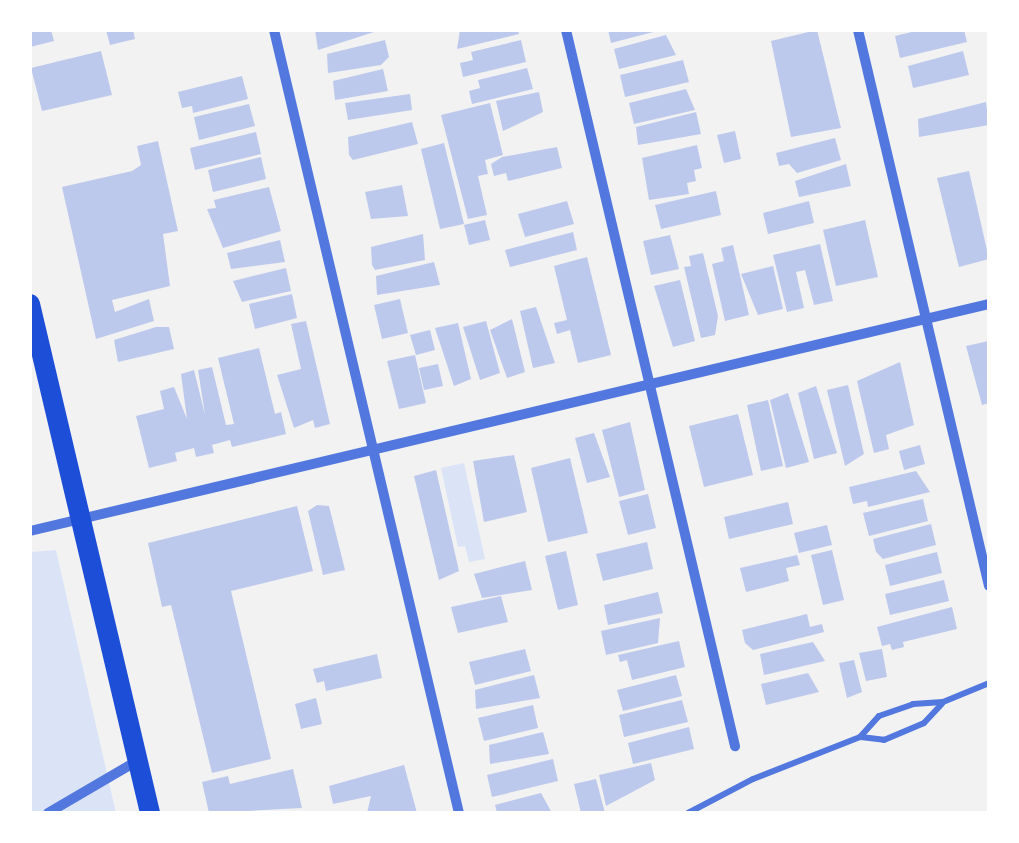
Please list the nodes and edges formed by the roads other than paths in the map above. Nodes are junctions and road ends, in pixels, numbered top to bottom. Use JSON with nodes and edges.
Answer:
{"nodes":[{"id":1,"x":274,"y":30,"type":"edge"},
{"id":2,"x":566,"y":30,"type":"edge"},
{"id":3,"x":858,"y":30,"type":"edge"},
{"id":4,"x":30,"y":304,"type":"edge"},
{"id":5,"x":989,"y":304,"type":"edge"},
{"id":6,"x":926,"y":318,"type":"junction"},
{"id":7,"x":650,"y":386,"type":"junction"},
{"id":8,"x":373,"y":450,"type":"junction"},
{"id":9,"x":81,"y":519,"type":"junction"},
{"id":10,"x":30,"y":531,"type":"edge"},
{"id":11,"x":989,"y":586,"type":"edge"},
{"id":12,"x":989,"y":683,"type":"edge"},
{"id":13,"x":944,"y":702,"type":"junction"},
{"id":14,"x":860,"y":736,"type":"junction"},
{"id":15,"x":735,"y":746,"type":"dead end"},
{"id":16,"x":138,"y":760,"type":"junction"},
{"id":17,"x":48,"y":813,"type":"edge"},
{"id":18,"x":150,"y":813,"type":"edge"},
{"id":19,"x":459,"y":813,"type":"edge"},
{"id":20,"x":688,"y":813,"type":"edge"}],
"edges":[{"from":1,"to":8,"type":"street"},
{"from":2,"to":7,"type":"street"},
{"from":3,"to":6,"type":"street"},
{"from":4,"to":9,"type":"main road"},
{"from":5,"to":6,"type":"street"},
{"from":6,"to":7,"type":"street"},
{"from":6,"to":11,"type":"street"},
{"from":7,"to":8,"type":"street"},
{"from":7,"to":15,"type":"street"},
{"from":8,"to":9,"type":"street"},
{"from":8,"to":19,"type":"street"},
{"from":9,"to":10,"type":"street"},
{"from":9,"to":16,"type":"main road"},
{"from":12,"to":13,"type":"lane"},
{"from":13,"to":14,"type":"lane"},
{"from":13,"to":14,"type":"lane"},
{"from":14,"to":20,"type":"lane"},
{"from":16,"to":17,"type":"street"},
{"from":16,"to":18,"type":"main road"}]}
